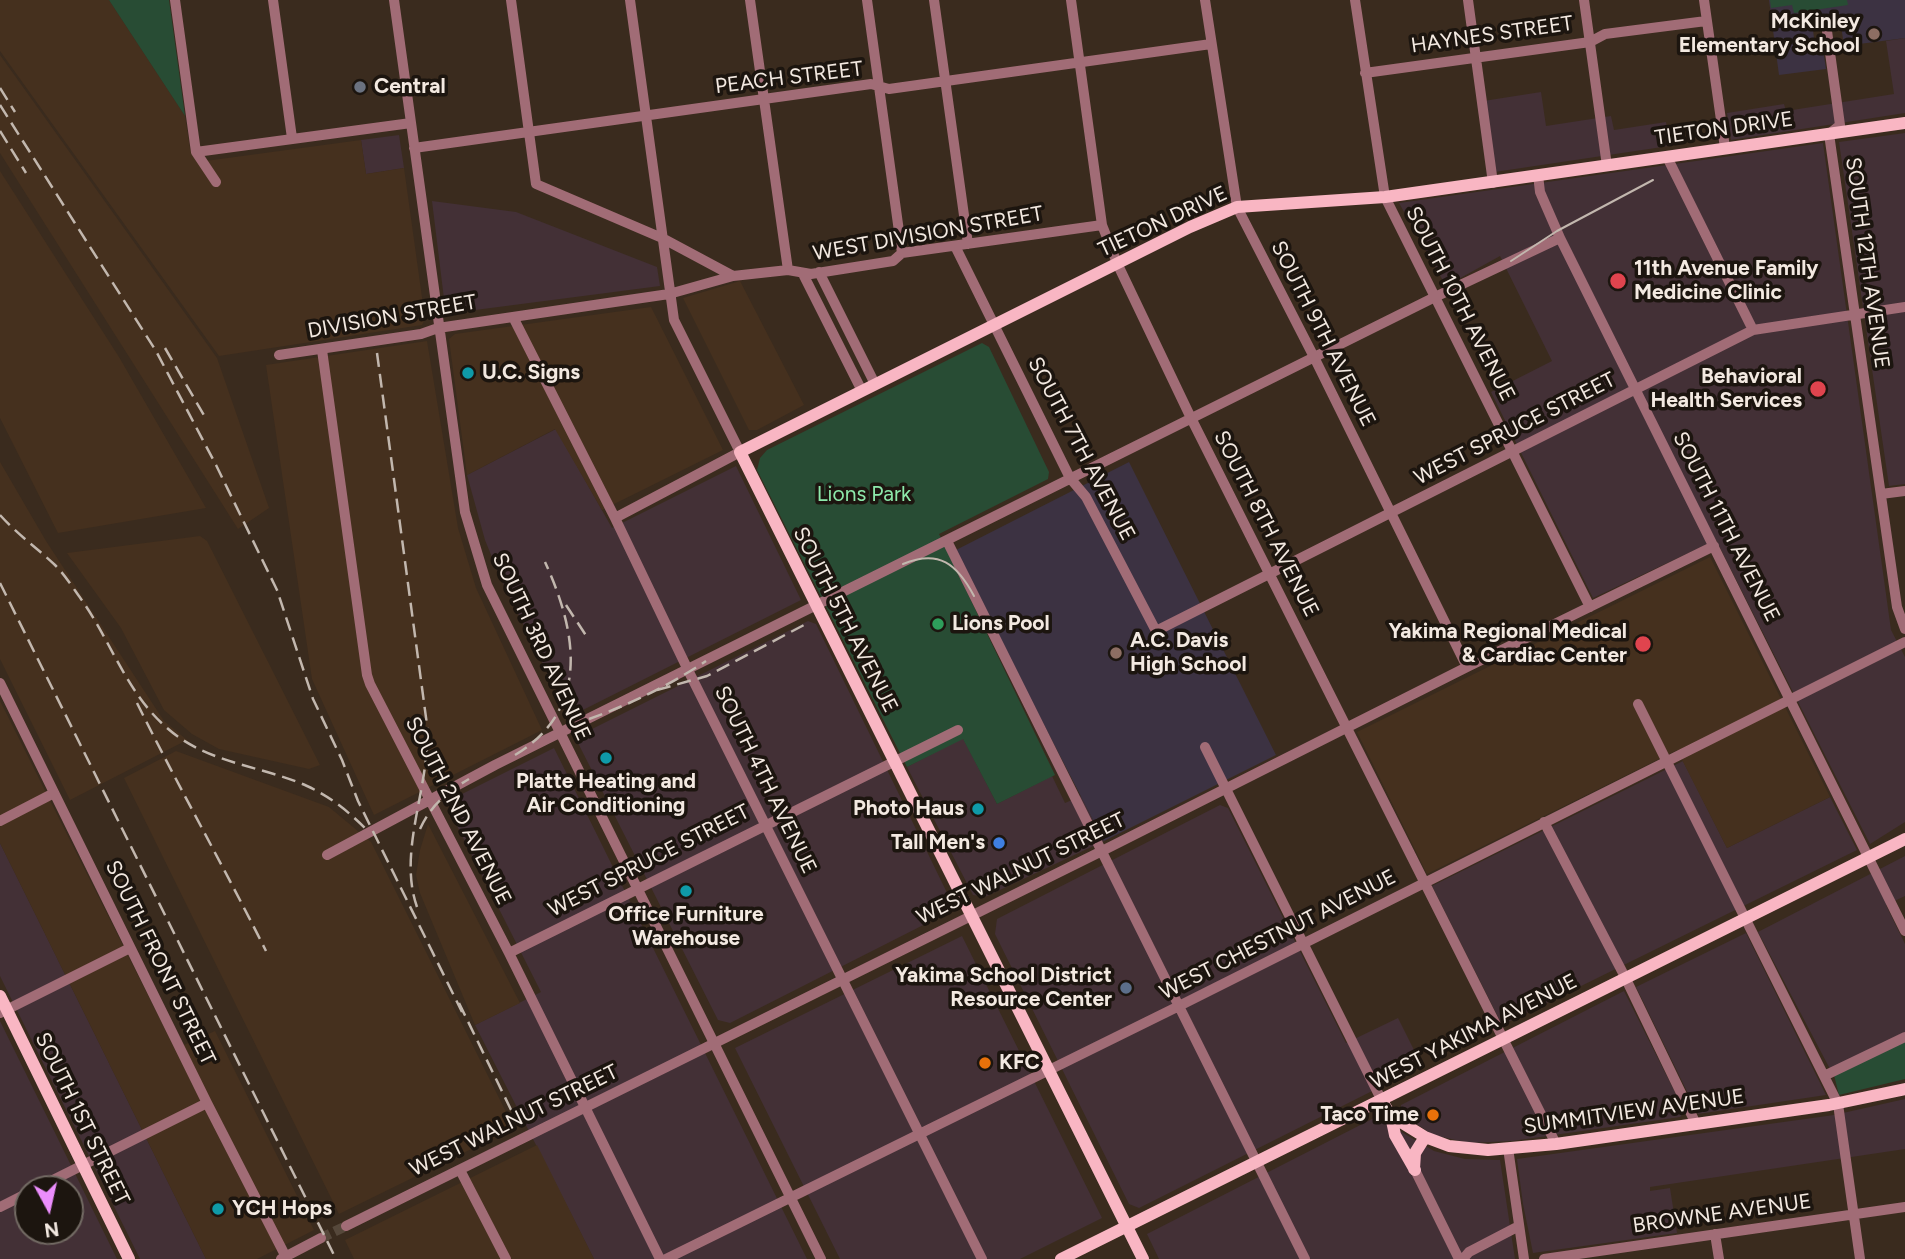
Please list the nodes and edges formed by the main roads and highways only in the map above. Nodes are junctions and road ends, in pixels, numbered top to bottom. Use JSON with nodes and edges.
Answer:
{"nodes":[{"id":1,"x":1905,"y":122,"type":"edge"},
{"id":2,"x":740,"y":452,"type":"joint"},
{"id":3,"x":1905,"y":839,"type":"edge"},
{"id":4,"x":0,"y":996,"type":"edge"},
{"id":5,"x":3,"y":1012,"type":"edge"},
{"id":6,"x":1905,"y":1089,"type":"edge"},
{"id":7,"x":1382,"y":1101,"type":"junction"},
{"id":8,"x":1391,"y":1116,"type":"junction"},
{"id":9,"x":1425,"y":1136,"type":"junction"},
{"id":10,"x":1126,"y":1226,"type":"junction"},
{"id":11,"x":129,"y":1259,"type":"edge"},
{"id":12,"x":1061,"y":1259,"type":"edge"},
{"id":13,"x":1143,"y":1259,"type":"edge"}],
"edges":[{"from":1,"to":2,"type":"main road","name":"TIETON DRIVE"},
{"from":2,"to":10,"type":"main road","name":"SOUTH 5TH AVENUE"},
{"from":3,"to":7,"type":"main road","name":"WEST YAKIMA AVENUE"},
{"from":4,"to":5,"type":"main road","name":"SOUTH 1ST STREET"},
{"from":5,"to":11,"type":"main road","name":"SOUTH 1ST STREET"},
{"from":6,"to":9,"type":"main road","name":"SUMMITVIEW AVENUE"},
{"from":7,"to":8,"type":"main road","name":"SUMMITVIEW AVENUE"},
{"from":7,"to":10,"type":"main road","name":"WEST YAKIMA AVENUE"},
{"from":8,"to":9,"type":"main road","name":"SUMMITVIEW AVENUE"},
{"from":8,"to":9,"type":"main road"},
{"from":10,"to":12,"type":"main road","name":"WEST YAKIMA AVENUE"},
{"from":10,"to":13,"type":"main road","name":"SOUTH 5TH AVENUE"}]}
